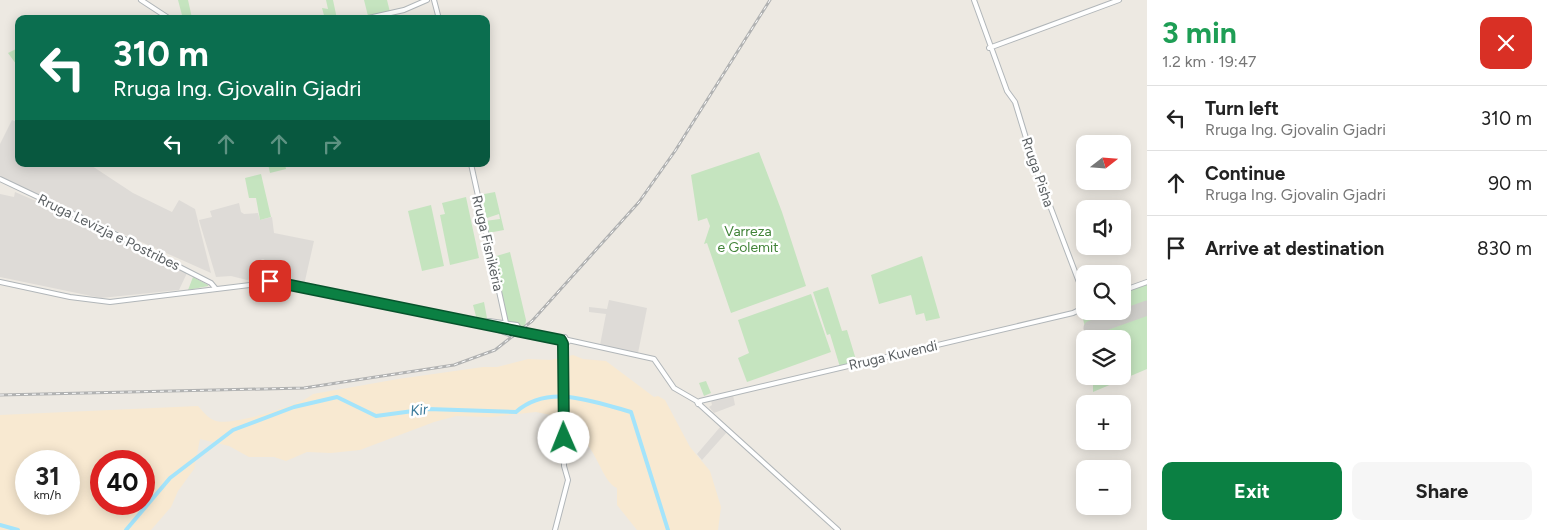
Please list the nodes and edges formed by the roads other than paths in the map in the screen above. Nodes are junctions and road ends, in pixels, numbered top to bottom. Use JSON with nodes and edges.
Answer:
{"nodes":[{"id":1,"x":140,"y":0,"type":"edge"},
{"id":2,"x":427,"y":0,"type":"edge"},
{"id":3,"x":434,"y":0,"type":"edge"},
{"id":4,"x":974,"y":0,"type":"edge"},
{"id":5,"x":1119,"y":0,"type":"edge"},
{"id":6,"x":164,"y":15,"type":"edge"},
{"id":7,"x":382,"y":15,"type":"edge"},
{"id":8,"x":437,"y":15,"type":"edge"},
{"id":9,"x":990,"y":48,"type":"junction"},
{"id":10,"x":472,"y":167,"type":"edge"},
{"id":11,"x":0,"y":179,"type":"edge"},
{"id":12,"x":1076,"y":274,"type":"edge"},
{"id":13,"x":0,"y":282,"type":"edge"},
{"id":14,"x":1147,"y":282,"type":"edge"},
{"id":15,"x":1131,"y":288,"type":"edge"},
{"id":16,"x":216,"y":289,"type":"junction"},
{"id":17,"x":1076,"y":312,"type":"edge"},
{"id":18,"x":479,"y":323,"type":"junction"},
{"id":19,"x":506,"y":323,"type":"junction"},
{"id":20,"x":562,"y":344,"type":"junction"},
{"id":21,"x":699,"y":402,"type":"junction"},
{"id":22,"x":555,"y":530,"type":"edge"},
{"id":23,"x":838,"y":530,"type":"edge"}],
"edges":[{"from":1,"to":6,"type":"street"},
{"from":2,"to":7,"type":"street"},
{"from":3,"to":8,"type":"street"},
{"from":4,"to":9,"type":"street","name":"Rruga Pisha"},
{"from":5,"to":9,"type":"street"},
{"from":9,"to":12,"type":"street","name":"Rruga Pisha"},
{"from":10,"to":19,"type":"street","name":"Rruga Fisnikëria"},
{"from":11,"to":16,"type":"street","name":"Rruga Levizja e Postribes"},
{"from":13,"to":16,"type":"street"},
{"from":14,"to":15,"type":"street"},
{"from":16,"to":18,"type":"street"},
{"from":17,"to":21,"type":"street","name":"Rruga Kuvendi"},
{"from":18,"to":19,"type":"street"},
{"from":18,"to":19,"type":"street"},
{"from":18,"to":20,"type":"street","bridge":true},
{"from":20,"to":21,"type":"street"},
{"from":20,"to":22,"type":"street"},
{"from":21,"to":23,"type":"street"}]}
